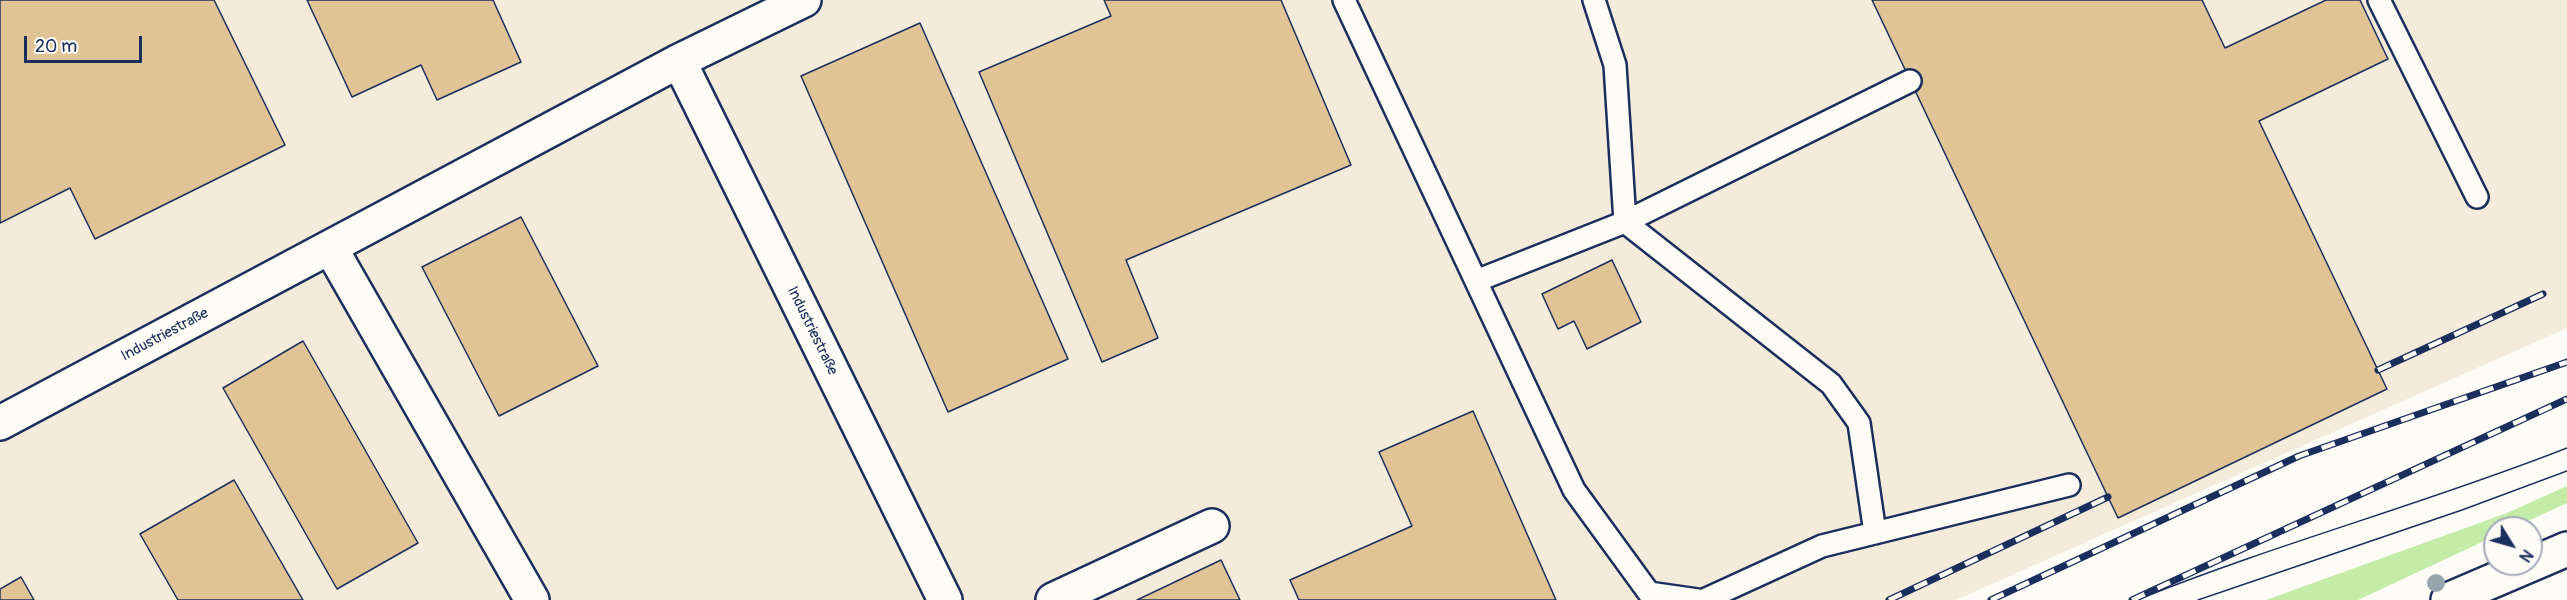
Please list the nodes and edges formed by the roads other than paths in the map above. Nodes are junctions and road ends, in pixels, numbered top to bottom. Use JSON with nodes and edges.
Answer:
{"nodes":[{"id":1,"x":804,"y":0,"type":"edge"},
{"id":2,"x":1344,"y":0,"type":"edge"},
{"id":3,"x":1594,"y":0,"type":"edge"},
{"id":4,"x":2379,"y":0,"type":"edge"},
{"id":5,"x":679,"y":61,"type":"junction"},
{"id":6,"x":1910,"y":81,"type":"dead end"},
{"id":7,"x":2477,"y":197,"type":"dead end"},
{"id":8,"x":1626,"y":222,"type":"junction"},
{"id":9,"x":330,"y":247,"type":"junction"},
{"id":10,"x":1476,"y":280,"type":"junction"},
{"id":11,"x":0,"y":423,"type":"edge"},
{"id":12,"x":2069,"y":485,"type":"dead end"},
{"id":13,"x":1212,"y":526,"type":"dead end"},
{"id":14,"x":1875,"y":533,"type":"junction"},
{"id":15,"x":2567,"y":549,"type":"edge"},
{"id":16,"x":532,"y":600,"type":"edge"},
{"id":17,"x":945,"y":600,"type":"edge"},
{"id":18,"x":1053,"y":600,"type":"edge"},
{"id":19,"x":1698,"y":600,"type":"edge"},
{"id":20,"x":1704,"y":600,"type":"edge"},
{"id":21,"x":2448,"y":600,"type":"edge"}],
"edges":[{"from":1,"to":5,"type":"street","name":"Industriestraße"},
{"from":2,"to":10,"type":"lane"},
{"from":3,"to":8,"type":"lane"},
{"from":4,"to":7,"type":"lane"},
{"from":5,"to":9,"type":"street","name":"Industriestraße"},
{"from":5,"to":17,"type":"street","name":"Industriestraße"},
{"from":6,"to":8,"type":"lane"},
{"from":8,"to":10,"type":"lane"},
{"from":8,"to":14,"type":"lane"},
{"from":9,"to":11,"type":"street","name":"Industriestraße"},
{"from":9,"to":16,"type":"street"},
{"from":10,"to":19,"type":"lane"},
{"from":12,"to":14,"type":"lane"},
{"from":13,"to":18,"type":"street"},
{"from":14,"to":20,"type":"lane"},
{"from":15,"to":21,"type":"street"}]}
